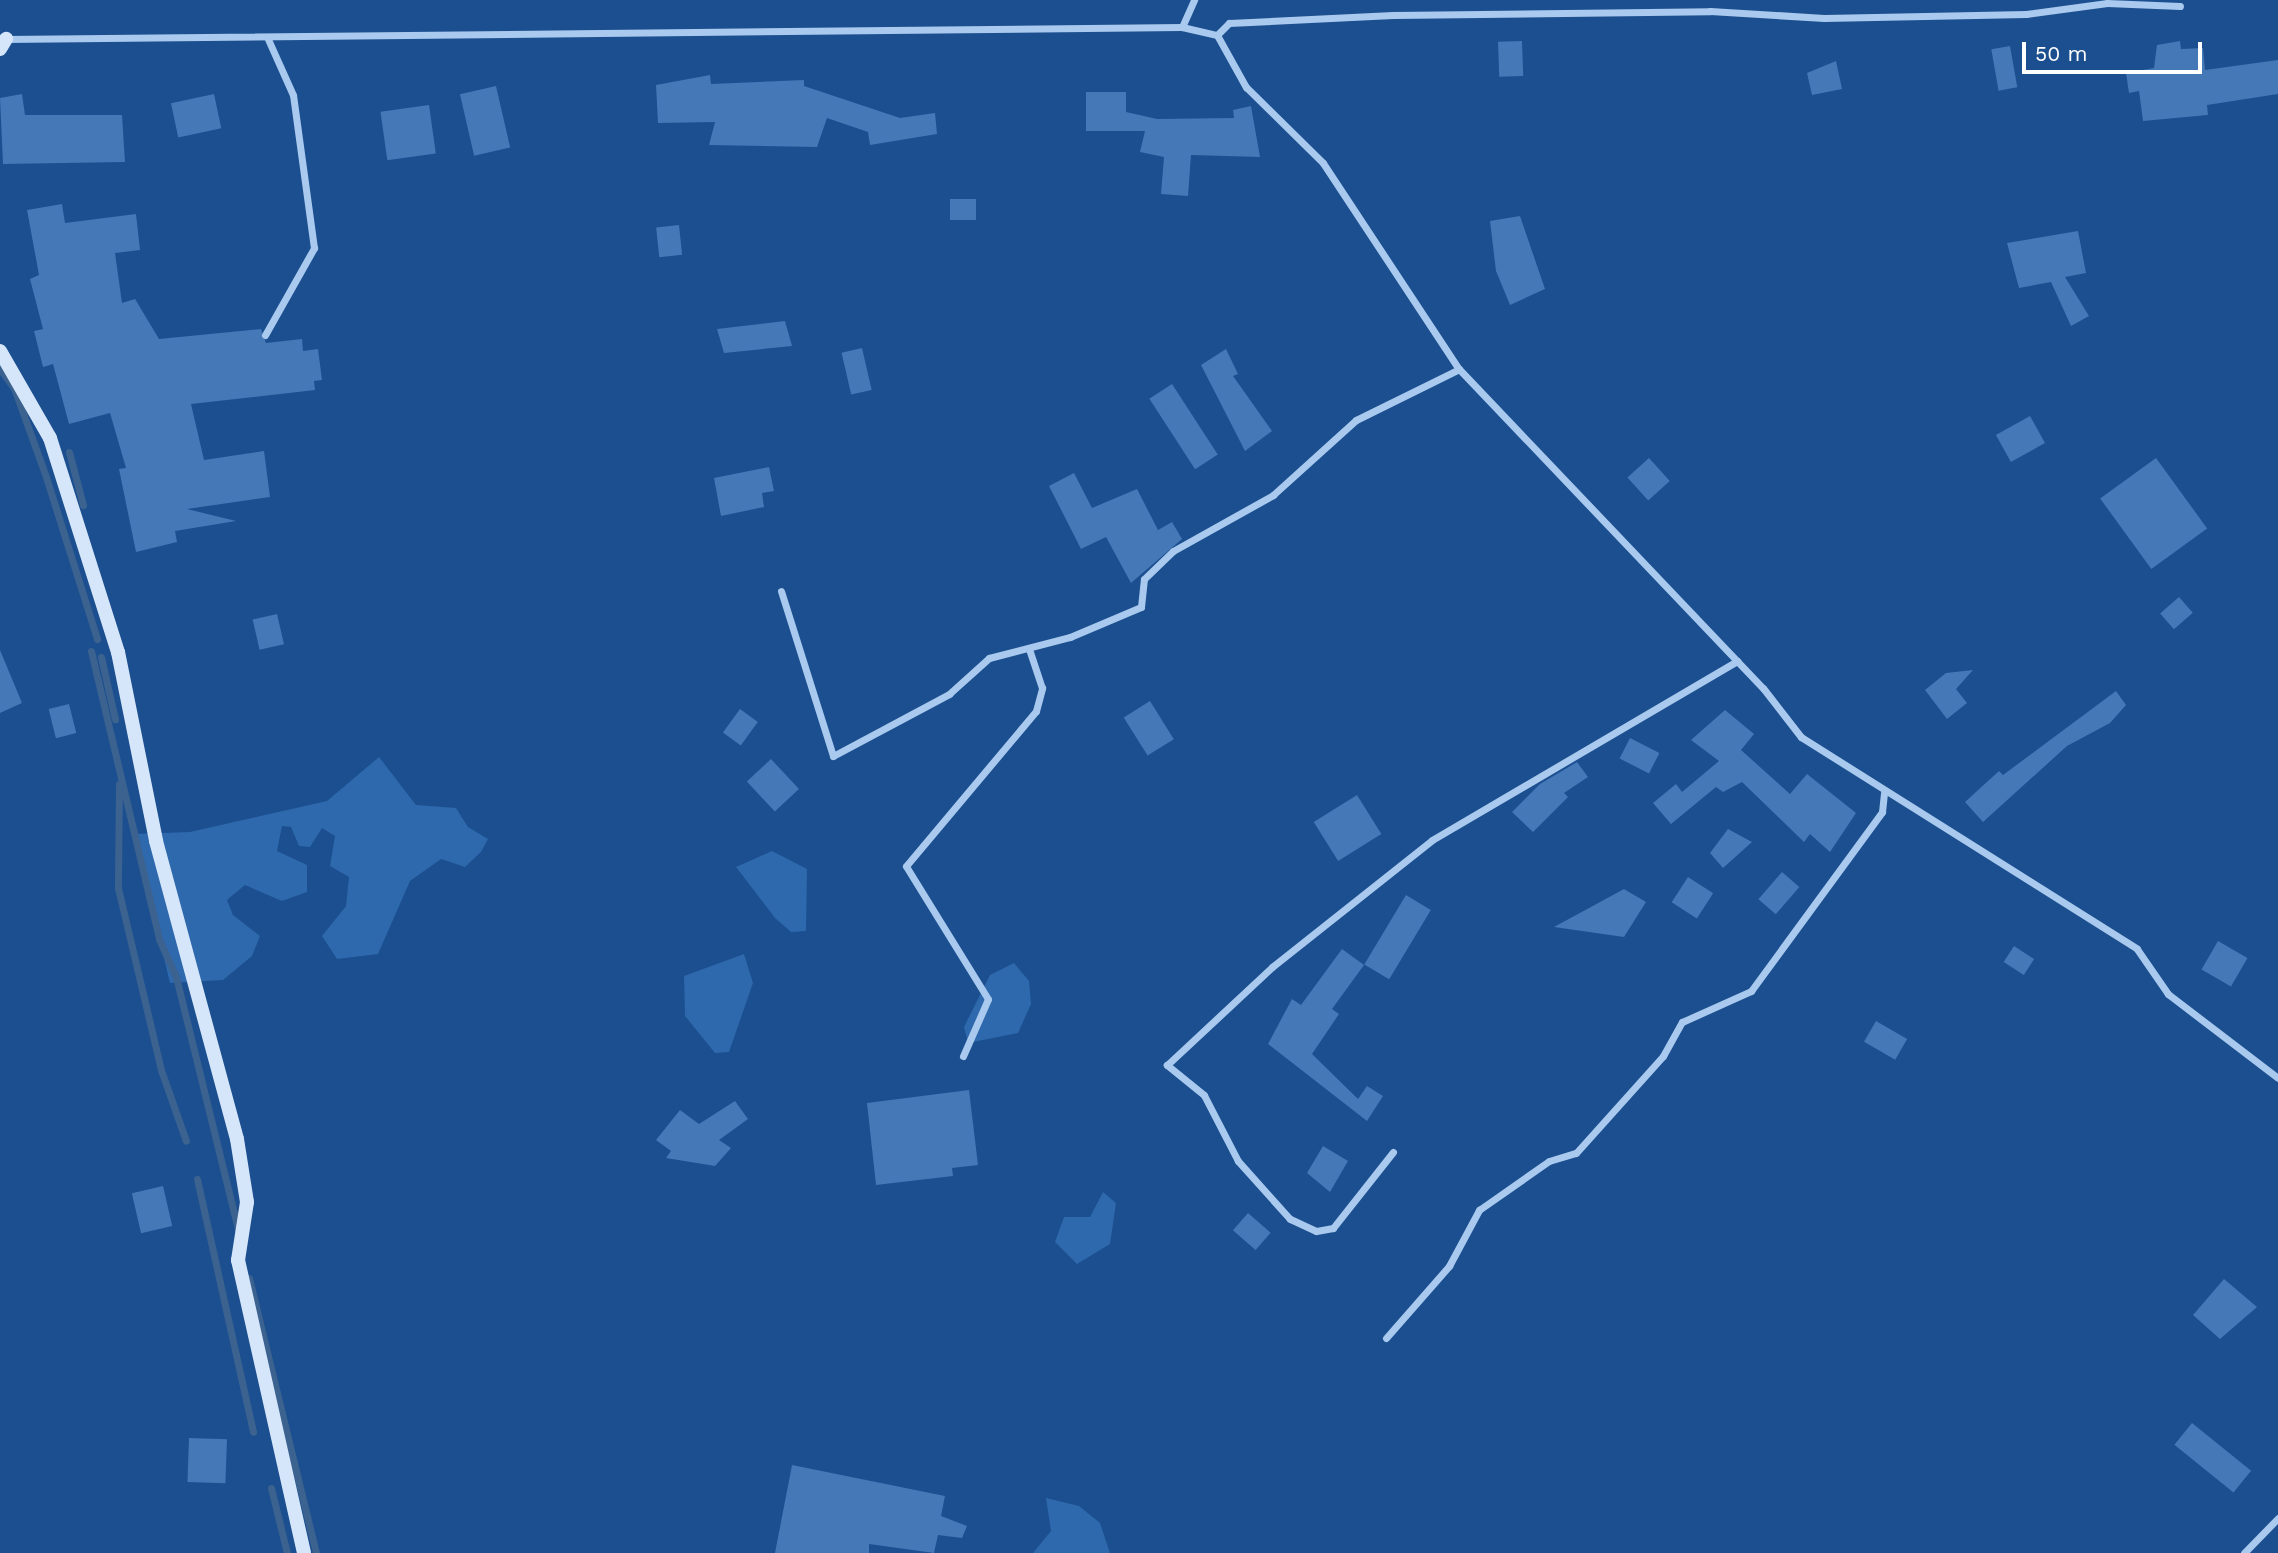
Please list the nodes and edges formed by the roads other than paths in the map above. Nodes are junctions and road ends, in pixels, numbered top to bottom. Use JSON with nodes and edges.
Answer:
{"nodes":[{"id":1,"x":1194,"y":0,"type":"edge"},
{"id":2,"x":2180,"y":6,"type":"dead end"},
{"id":3,"x":1182,"y":27,"type":"junction"},
{"id":4,"x":1217,"y":35,"type":"junction"},
{"id":5,"x":268,"y":39,"type":"junction"},
{"id":6,"x":2,"y":42,"type":"edge"},
{"id":7,"x":265,"y":335,"type":"dead end"},
{"id":8,"x":0,"y":351,"type":"edge"},
{"id":9,"x":1459,"y":369,"type":"junction"},
{"id":10,"x":782,"y":591,"type":"dead end"},
{"id":11,"x":1029,"y":649,"type":"junction"},
{"id":12,"x":1737,"y":661,"type":"junction"},
{"id":13,"x":1884,"y":793,"type":"junction"},
{"id":14,"x":963,"y":1056,"type":"dead end"},
{"id":15,"x":2278,"y":1078,"type":"edge"},
{"id":16,"x":1393,"y":1152,"type":"dead end"},
{"id":17,"x":1386,"y":1338,"type":"dead end"},
{"id":18,"x":2278,"y":1518,"type":"edge"},
{"id":19,"x":304,"y":1553,"type":"edge"},
{"id":20,"x":2244,"y":1553,"type":"edge"}],
"edges":[{"from":1,"to":3,"type":"street"},
{"from":2,"to":4,"type":"street"},
{"from":3,"to":4,"type":"street"},
{"from":3,"to":5,"type":"street"},
{"from":4,"to":9,"type":"street"},
{"from":5,"to":6,"type":"street"},
{"from":5,"to":7,"type":"street"},
{"from":8,"to":19,"type":"street"},
{"from":9,"to":11,"type":"street"},
{"from":9,"to":12,"type":"street"},
{"from":10,"to":11,"type":"street"},
{"from":11,"to":14,"type":"street"},
{"from":12,"to":13,"type":"street"},
{"from":12,"to":16,"type":"street"},
{"from":13,"to":15,"type":"street"},
{"from":13,"to":17,"type":"street"},
{"from":18,"to":20,"type":"street"}]}
